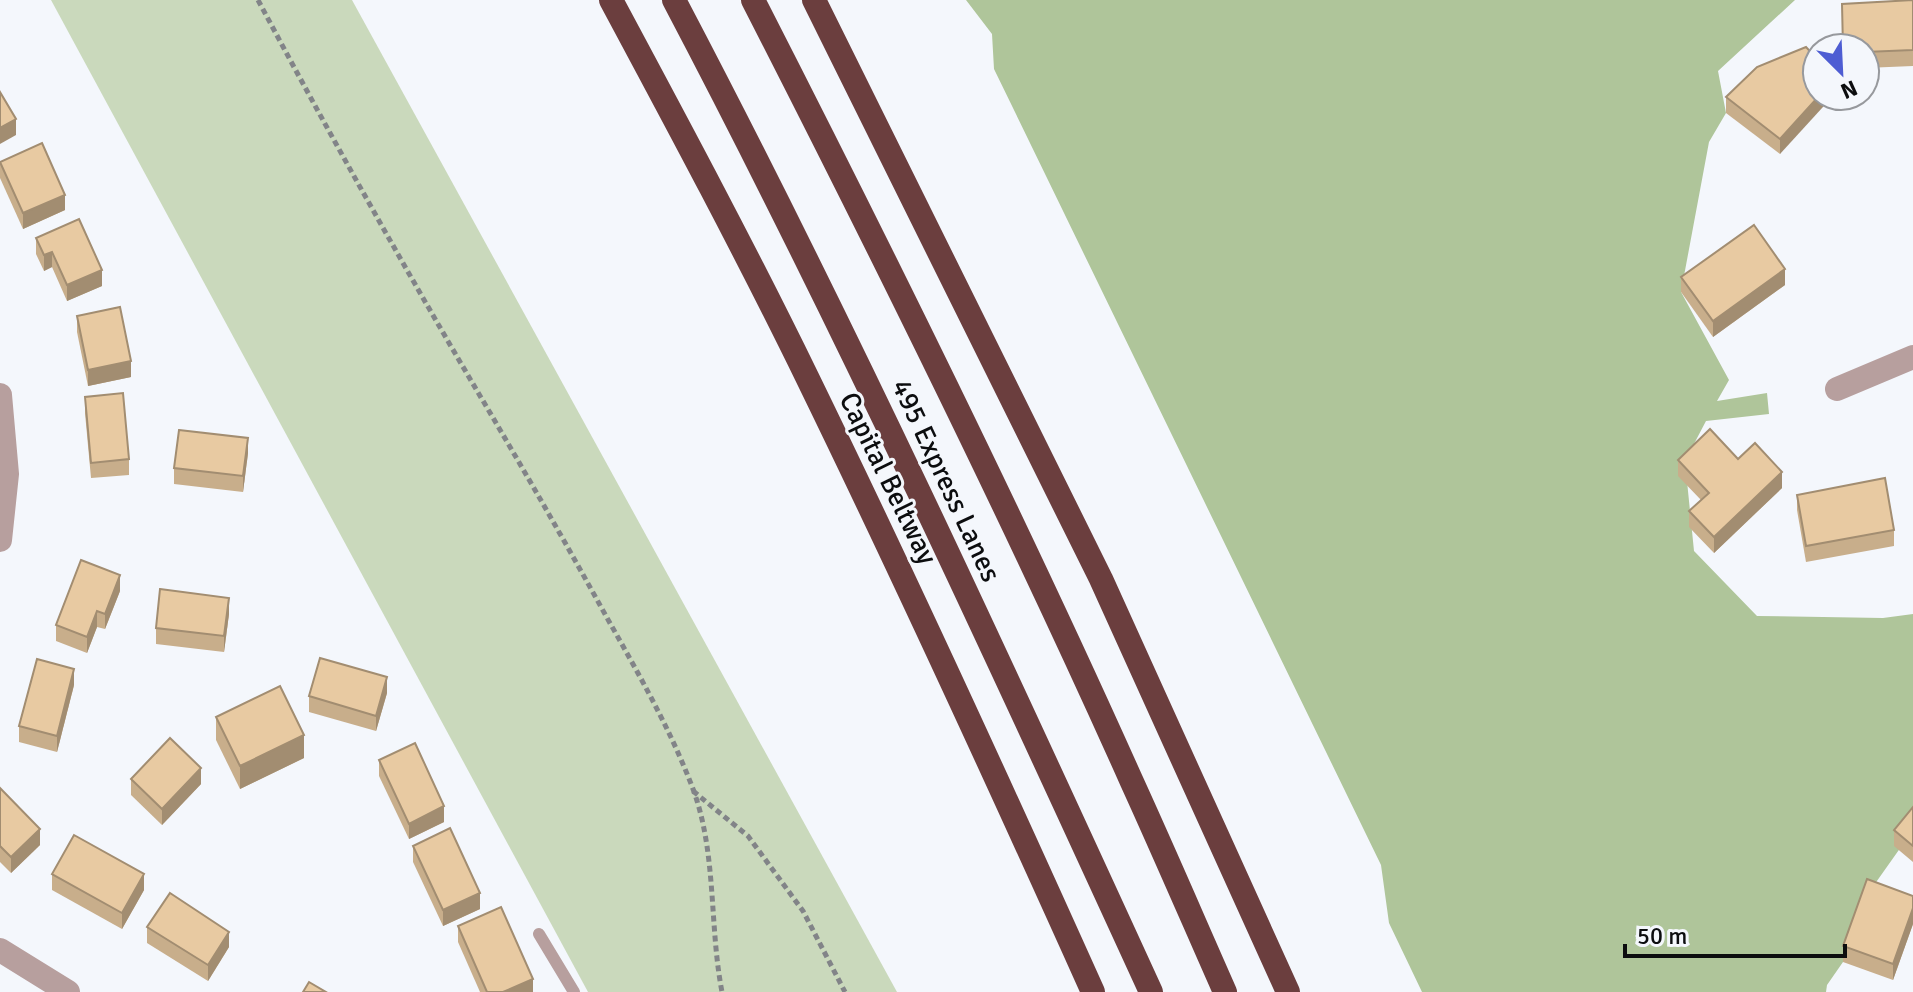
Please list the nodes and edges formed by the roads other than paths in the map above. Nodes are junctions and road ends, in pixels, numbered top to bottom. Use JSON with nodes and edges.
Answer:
{"nodes":[{"id":1,"x":611,"y":0,"type":"edge"},
{"id":2,"x":674,"y":0,"type":"edge"},
{"id":3,"x":753,"y":0,"type":"edge"},
{"id":4,"x":814,"y":0,"type":"edge"},
{"id":5,"x":1913,"y":357,"type":"edge"},
{"id":6,"x":1837,"y":389,"type":"dead end"},
{"id":7,"x":0,"y":395,"type":"edge"},
{"id":8,"x":0,"y":540,"type":"edge"},
{"id":9,"x":539,"y":934,"type":"dead end"},
{"id":10,"x":0,"y":950,"type":"edge"},
{"id":11,"x":68,"y":992,"type":"edge"},
{"id":12,"x":574,"y":992,"type":"edge"},
{"id":13,"x":1093,"y":992,"type":"edge"},
{"id":14,"x":1151,"y":992,"type":"edge"},
{"id":15,"x":1225,"y":992,"type":"edge"},
{"id":16,"x":1288,"y":992,"type":"edge"}],
"edges":[{"from":1,"to":13,"type":"highway","name":"Capital Beltway"},
{"from":2,"to":14,"type":"highway","name":"495 Express Lanes"},
{"from":3,"to":15,"type":"highway","name":"495 Express Lanes"},
{"from":4,"to":16,"type":"highway"},
{"from":5,"to":6,"type":"street"},
{"from":7,"to":8,"type":"street"},
{"from":9,"to":12,"type":"lane"},
{"from":10,"to":11,"type":"street"}]}
